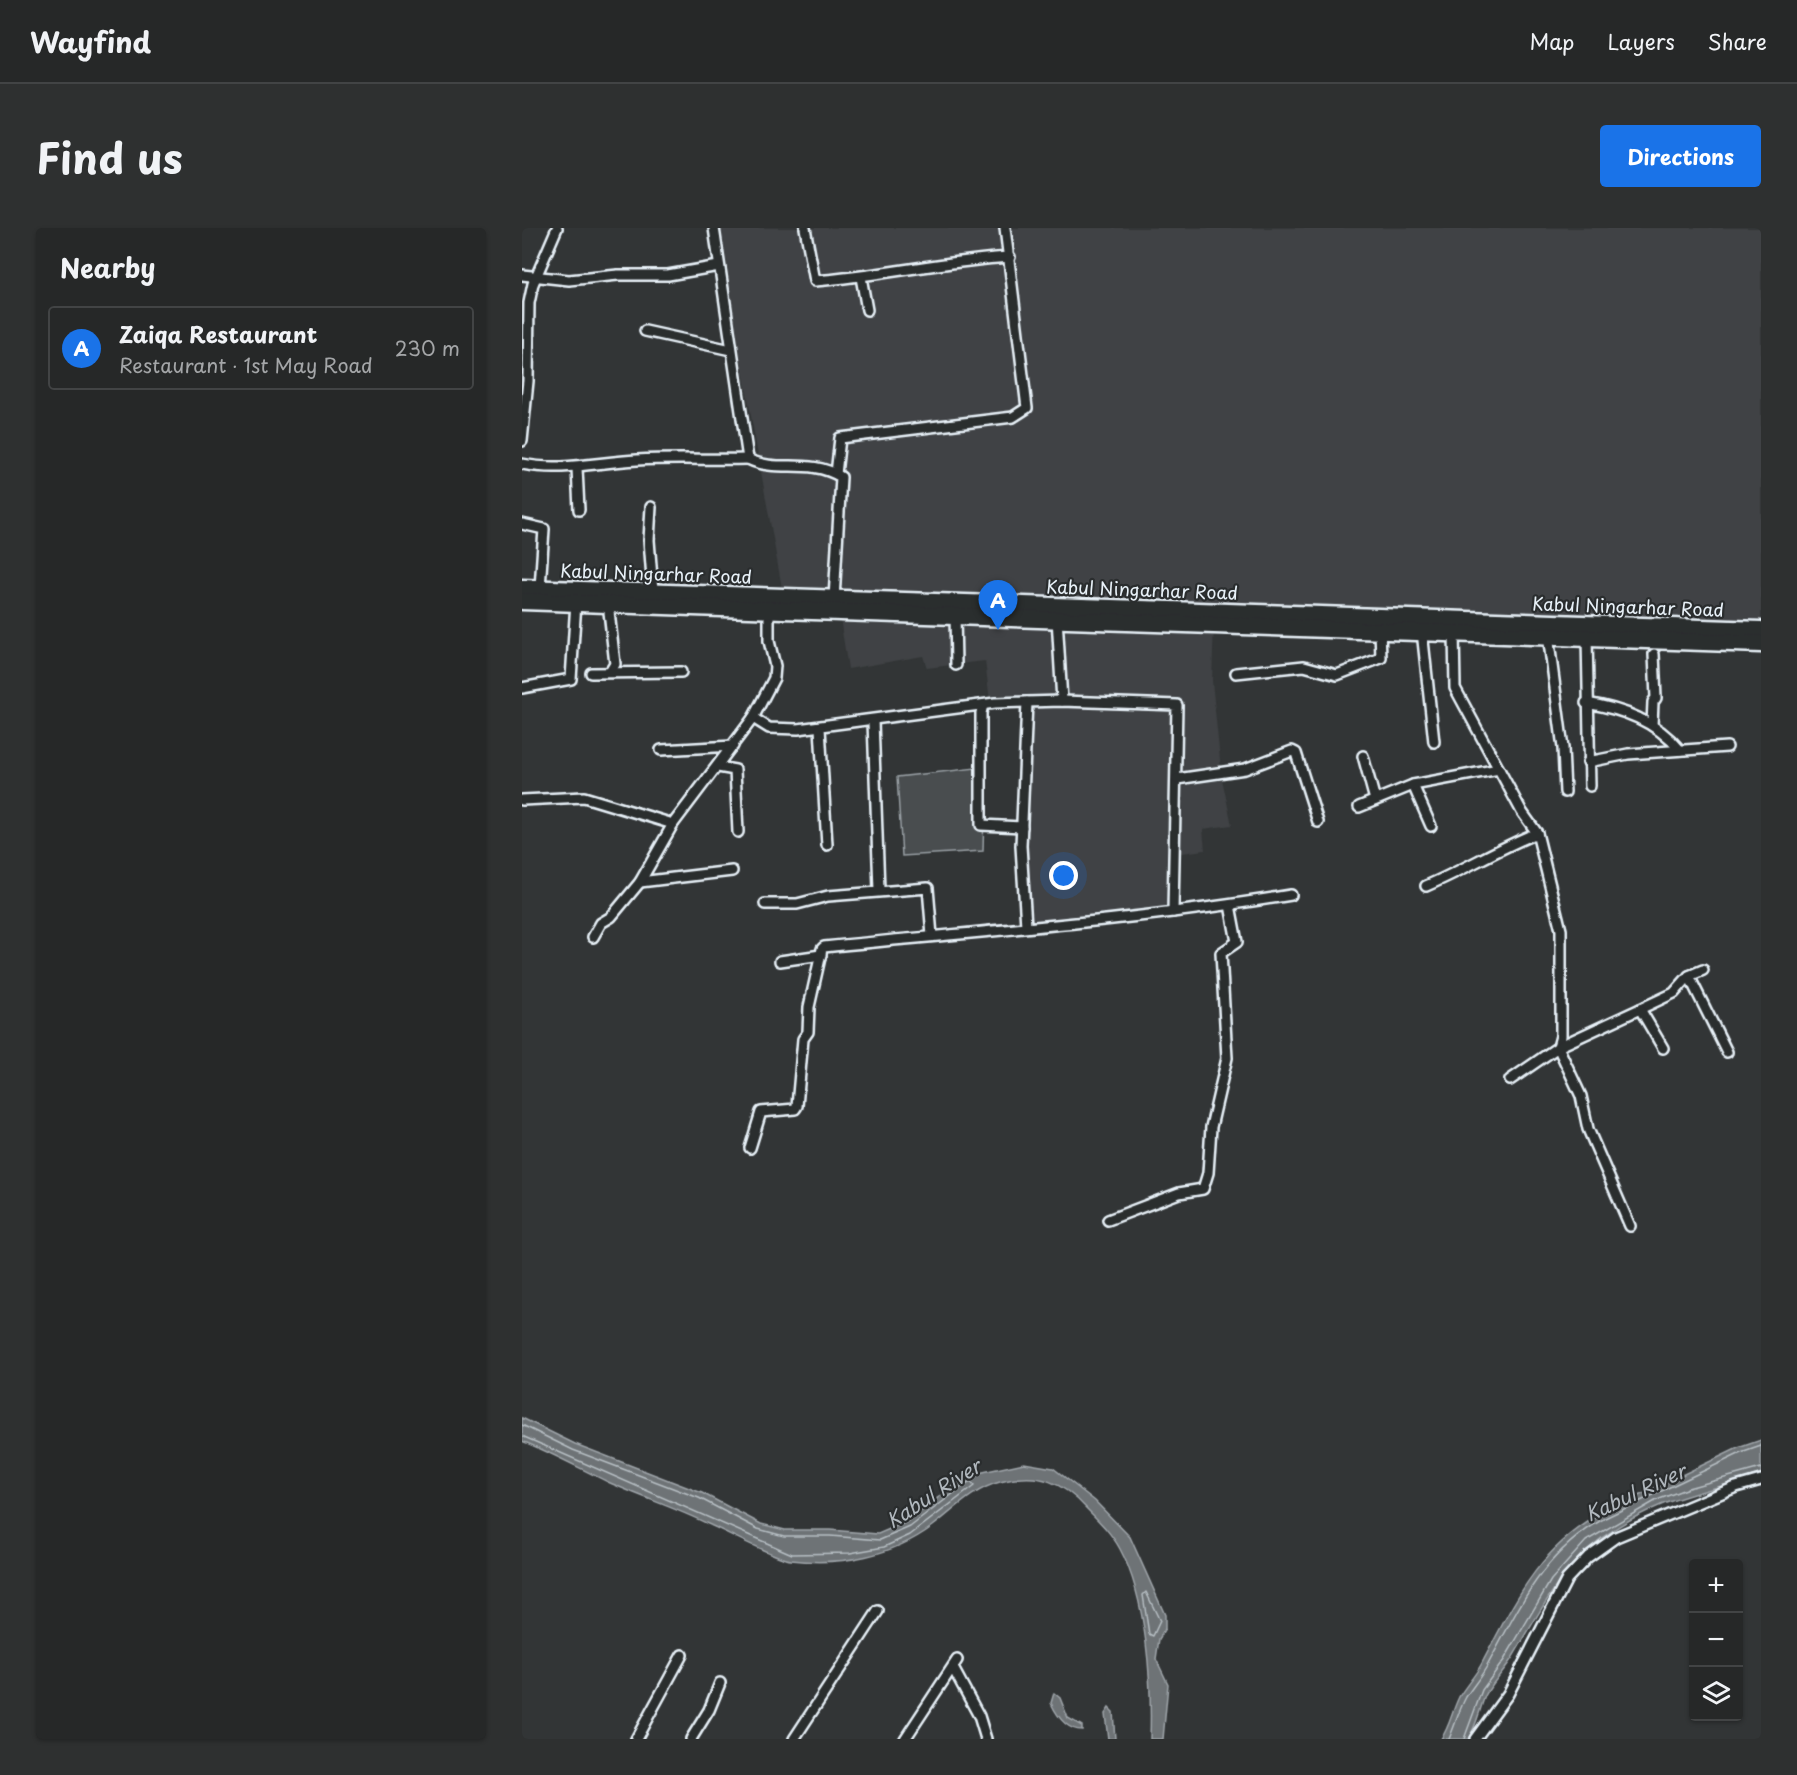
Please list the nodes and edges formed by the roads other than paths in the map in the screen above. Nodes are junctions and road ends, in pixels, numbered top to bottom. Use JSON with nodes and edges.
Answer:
{"nodes":[{"id":1,"x":557,"y":228,"type":"edge"},
{"id":2,"x":714,"y":228,"type":"edge"},
{"id":3,"x":805,"y":228,"type":"edge"},
{"id":4,"x":1005,"y":228,"type":"edge"},
{"id":5,"x":1010,"y":258,"type":"junction"},
{"id":6,"x":719,"y":266,"type":"junction"},
{"id":7,"x":522,"y":274,"type":"edge"},
{"id":8,"x":861,"y":277,"type":"junction"},
{"id":9,"x":536,"y":278,"type":"junction"},
{"id":10,"x":525,"y":303,"type":"edge"},
{"id":11,"x":867,"y":310,"type":"dead end"},
{"id":12,"x":645,"y":331,"type":"dead end"},
{"id":13,"x":731,"y":350,"type":"junction"},
{"id":14,"x":525,"y":381,"type":"edge"},
{"id":15,"x":523,"y":418,"type":"edge"},
{"id":16,"x":522,"y":441,"type":"edge"},
{"id":17,"x":748,"y":459,"type":"junction"},
{"id":18,"x":522,"y":464,"type":"edge"},
{"id":19,"x":577,"y":468,"type":"junction"},
{"id":20,"x":836,"y":474,"type":"junction"},
{"id":21,"x":651,"y":507,"type":"dead end"},
{"id":22,"x":579,"y":510,"type":"dead end"},
{"id":23,"x":522,"y":524,"type":"edge"},
{"id":24,"x":522,"y":588,"type":"edge"},
{"id":25,"x":540,"y":588,"type":"junction"},
{"id":26,"x":653,"y":591,"type":"junction"},
{"id":27,"x":522,"y":601,"type":"edge"},
{"id":28,"x":576,"y":602,"type":"junction"},
{"id":29,"x":608,"y":603,"type":"junction"},
{"id":30,"x":836,"y":605,"type":"junction"},
{"id":31,"x":769,"y":609,"type":"junction"},
{"id":32,"x":955,"y":614,"type":"junction"},
{"id":33,"x":1057,"y":618,"type":"junction"},
{"id":34,"x":1380,"y":629,"type":"junction"},
{"id":35,"x":1422,"y":630,"type":"junction"},
{"id":36,"x":1761,"y":630,"type":"edge"},
{"id":37,"x":1454,"y":632,"type":"junction"},
{"id":38,"x":1548,"y":635,"type":"junction"},
{"id":39,"x":1587,"y":637,"type":"junction"},
{"id":40,"x":1761,"y":644,"type":"edge"},
{"id":41,"x":1654,"y":654,"type":"dead end"},
{"id":42,"x":956,"y":665,"type":"dead end"},
{"id":43,"x":610,"y":672,"type":"junction"},
{"id":44,"x":681,"y":672,"type":"dead end"},
{"id":45,"x":591,"y":673,"type":"dead end"},
{"id":46,"x":1236,"y":673,"type":"dead end"},
{"id":47,"x":522,"y":688,"type":"edge"},
{"id":48,"x":1062,"y":701,"type":"junction"},
{"id":49,"x":1027,"y":702,"type":"junction"},
{"id":50,"x":1586,"y":703,"type":"junction"},
{"id":51,"x":983,"y":705,"type":"junction"},
{"id":52,"x":753,"y":718,"type":"junction"},
{"id":53,"x":873,"y":721,"type":"junction"},
{"id":54,"x":1652,"y":725,"type":"junction"},
{"id":55,"x":820,"y":728,"type":"junction"},
{"id":56,"x":1434,"y":742,"type":"dead end"},
{"id":57,"x":733,"y":746,"type":"junction"},
{"id":58,"x":1727,"y":747,"type":"dead end"},
{"id":59,"x":662,"y":750,"type":"dead end"},
{"id":60,"x":1680,"y":750,"type":"junction"},
{"id":61,"x":1363,"y":756,"type":"dead end"},
{"id":62,"x":1588,"y":762,"type":"junction"},
{"id":63,"x":718,"y":767,"type":"junction"},
{"id":64,"x":1499,"y":769,"type":"junction"},
{"id":65,"x":1177,"y":779,"type":"junction"},
{"id":66,"x":1413,"y":785,"type":"junction"},
{"id":67,"x":1590,"y":786,"type":"dead end"},
{"id":68,"x":1564,"y":792,"type":"dead end"},
{"id":69,"x":522,"y":800,"type":"edge"},
{"id":70,"x":1375,"y":800,"type":"junction"},
{"id":71,"x":1359,"y":807,"type":"dead end"},
{"id":72,"x":1318,"y":822,"type":"dead end"},
{"id":73,"x":673,"y":824,"type":"junction"},
{"id":74,"x":1431,"y":826,"type":"dead end"},
{"id":75,"x":1022,"y":827,"type":"junction"},
{"id":76,"x":738,"y":832,"type":"dead end"},
{"id":77,"x":1537,"y":833,"type":"junction"},
{"id":78,"x":827,"y":845,"type":"dead end"},
{"id":79,"x":732,"y":871,"type":"dead end"},
{"id":80,"x":640,"y":882,"type":"junction"},
{"id":81,"x":1426,"y":886,"type":"dead end"},
{"id":82,"x":879,"y":890,"type":"junction"},
{"id":83,"x":1291,"y":895,"type":"dead end"},
{"id":84,"x":765,"y":904,"type":"dead end"},
{"id":85,"x":1230,"y":905,"type":"junction"},
{"id":86,"x":1173,"y":912,"type":"junction"},
{"id":87,"x":1026,"y":926,"type":"junction"},
{"id":88,"x":932,"y":936,"type":"junction"},
{"id":89,"x":593,"y":937,"type":"dead end"},
{"id":90,"x":821,"y":954,"type":"junction"},
{"id":91,"x":780,"y":961,"type":"dead end"},
{"id":92,"x":1703,"y":970,"type":"dead end"},
{"id":93,"x":1689,"y":976,"type":"junction"},
{"id":94,"x":1640,"y":1009,"type":"junction"},
{"id":95,"x":1558,"y":1047,"type":"junction"},
{"id":96,"x":1664,"y":1048,"type":"dead end"},
{"id":97,"x":1727,"y":1052,"type":"dead end"},
{"id":98,"x":1510,"y":1080,"type":"dead end"},
{"id":99,"x":750,"y":1148,"type":"dead end"},
{"id":100,"x":1108,"y":1220,"type":"dead end"},
{"id":101,"x":1630,"y":1226,"type":"dead end"},
{"id":102,"x":1761,"y":1480,"type":"edge"},
{"id":103,"x":878,"y":1611,"type":"dead end"},
{"id":104,"x":682,"y":1655,"type":"dead end"},
{"id":105,"x":720,"y":1683,"type":"dead end"},
{"id":106,"x":636,"y":1739,"type":"edge"},
{"id":107,"x":691,"y":1739,"type":"edge"},
{"id":108,"x":794,"y":1739,"type":"edge"},
{"id":109,"x":905,"y":1739,"type":"edge"},
{"id":110,"x":986,"y":1739,"type":"edge"},
{"id":111,"x":1475,"y":1739,"type":"edge"}],
"edges":[{"from":1,"to":9,"type":"street"},
{"from":2,"to":6,"type":"street"},
{"from":3,"to":8,"type":"street"},
{"from":4,"to":5,"type":"street"},
{"from":5,"to":8,"type":"street"},
{"from":5,"to":20,"type":"street"},
{"from":6,"to":9,"type":"street"},
{"from":6,"to":13,"type":"street"},
{"from":7,"to":9,"type":"street"},
{"from":8,"to":11,"type":"street"},
{"from":9,"to":10,"type":"street"},
{"from":10,"to":14,"type":"street"},
{"from":12,"to":13,"type":"street"},
{"from":13,"to":17,"type":"street"},
{"from":14,"to":15,"type":"street"},
{"from":15,"to":16,"type":"street"},
{"from":17,"to":19,"type":"street"},
{"from":17,"to":20,"type":"street"},
{"from":18,"to":19,"type":"street"},
{"from":19,"to":22,"type":"street"},
{"from":20,"to":30,"type":"street"},
{"from":21,"to":26,"type":"street"},
{"from":23,"to":25,"type":"street"},
{"from":24,"to":25,"type":"highway","name":"Kabul Ningarhar Road"},
{"from":25,"to":26,"type":"highway","name":"Kabul Ningarhar Road"},
{"from":26,"to":30,"type":"highway","name":"Kabul Ningarhar Road"},
{"from":27,"to":28,"type":"highway","name":"Kabul Ningarhar Road"},
{"from":28,"to":29,"type":"highway","name":"Kabul Ningarhar Road"},
{"from":28,"to":47,"type":"street"},
{"from":29,"to":31,"type":"highway","name":"Kabul Ningarhar Road"},
{"from":29,"to":43,"type":"street"},
{"from":30,"to":31,"type":"highway","name":"Kabul Ningarhar Road"},
{"from":30,"to":32,"type":"highway","name":"Kabul Ningarhar Road"},
{"from":30,"to":36,"type":"highway","name":"Kabul Ningarhar Road"},
{"from":31,"to":52,"type":"street"},
{"from":32,"to":33,"type":"highway","name":"Kabul Ningarhar Road"},
{"from":32,"to":42,"type":"street"},
{"from":33,"to":34,"type":"highway","name":"Kabul Ningarhar Road"},
{"from":33,"to":48,"type":"street"},
{"from":34,"to":35,"type":"highway","name":"Kabul Ningarhar Road"},
{"from":34,"to":46,"type":"street"},
{"from":35,"to":37,"type":"highway","name":"Kabul Ningarhar Road"},
{"from":35,"to":56,"type":"street"},
{"from":37,"to":38,"type":"highway","name":"Kabul Ningarhar Road"},
{"from":37,"to":64,"type":"street"},
{"from":38,"to":39,"type":"highway","name":"Kabul Ningarhar Road"},
{"from":38,"to":68,"type":"street"},
{"from":39,"to":40,"type":"highway","name":"Kabul Ningarhar Road"},
{"from":39,"to":50,"type":"street"},
{"from":41,"to":54,"type":"street"},
{"from":43,"to":44,"type":"street"},
{"from":43,"to":45,"type":"street"},
{"from":48,"to":49,"type":"street"},
{"from":48,"to":65,"type":"street"},
{"from":49,"to":51,"type":"street"},
{"from":49,"to":75,"type":"street"},
{"from":50,"to":54,"type":"street"},
{"from":50,"to":62,"type":"street"},
{"from":51,"to":53,"type":"street"},
{"from":51,"to":75,"type":"street"},
{"from":52,"to":55,"type":"street"},
{"from":52,"to":57,"type":"street"},
{"from":53,"to":55,"type":"street"},
{"from":53,"to":82,"type":"street"},
{"from":54,"to":60,"type":"street"},
{"from":55,"to":78,"type":"street"},
{"from":57,"to":59,"type":"street"},
{"from":57,"to":63,"type":"street"},
{"from":58,"to":60,"type":"street"},
{"from":60,"to":62,"type":"street"},
{"from":61,"to":70,"type":"street"},
{"from":62,"to":67,"type":"street"},
{"from":63,"to":73,"type":"street"},
{"from":63,"to":76,"type":"street"},
{"from":64,"to":66,"type":"street"},
{"from":64,"to":77,"type":"street"},
{"from":65,"to":72,"type":"street"},
{"from":65,"to":86,"type":"street"},
{"from":66,"to":70,"type":"street"},
{"from":66,"to":74,"type":"street"},
{"from":69,"to":73,"type":"street"},
{"from":70,"to":71,"type":"street"},
{"from":73,"to":80,"type":"street"},
{"from":75,"to":87,"type":"street"},
{"from":77,"to":81,"type":"street"},
{"from":77,"to":95,"type":"street"},
{"from":79,"to":80,"type":"street"},
{"from":80,"to":89,"type":"street"},
{"from":82,"to":84,"type":"street"},
{"from":82,"to":88,"type":"street"},
{"from":83,"to":85,"type":"street"},
{"from":85,"to":86,"type":"street"},
{"from":85,"to":100,"type":"street"},
{"from":86,"to":87,"type":"street"},
{"from":87,"to":88,"type":"street"},
{"from":88,"to":90,"type":"street"},
{"from":90,"to":91,"type":"street"},
{"from":90,"to":99,"type":"street"},
{"from":92,"to":93,"type":"street"},
{"from":93,"to":94,"type":"street"},
{"from":93,"to":97,"type":"street"},
{"from":94,"to":95,"type":"street"},
{"from":94,"to":96,"type":"street"},
{"from":95,"to":98,"type":"street"},
{"from":95,"to":101,"type":"street"},
{"from":102,"to":111,"type":"street"},
{"from":103,"to":108,"type":"street"},
{"from":104,"to":106,"type":"street"},
{"from":105,"to":107,"type":"street"},
{"from":109,"to":110,"type":"street"}]}
